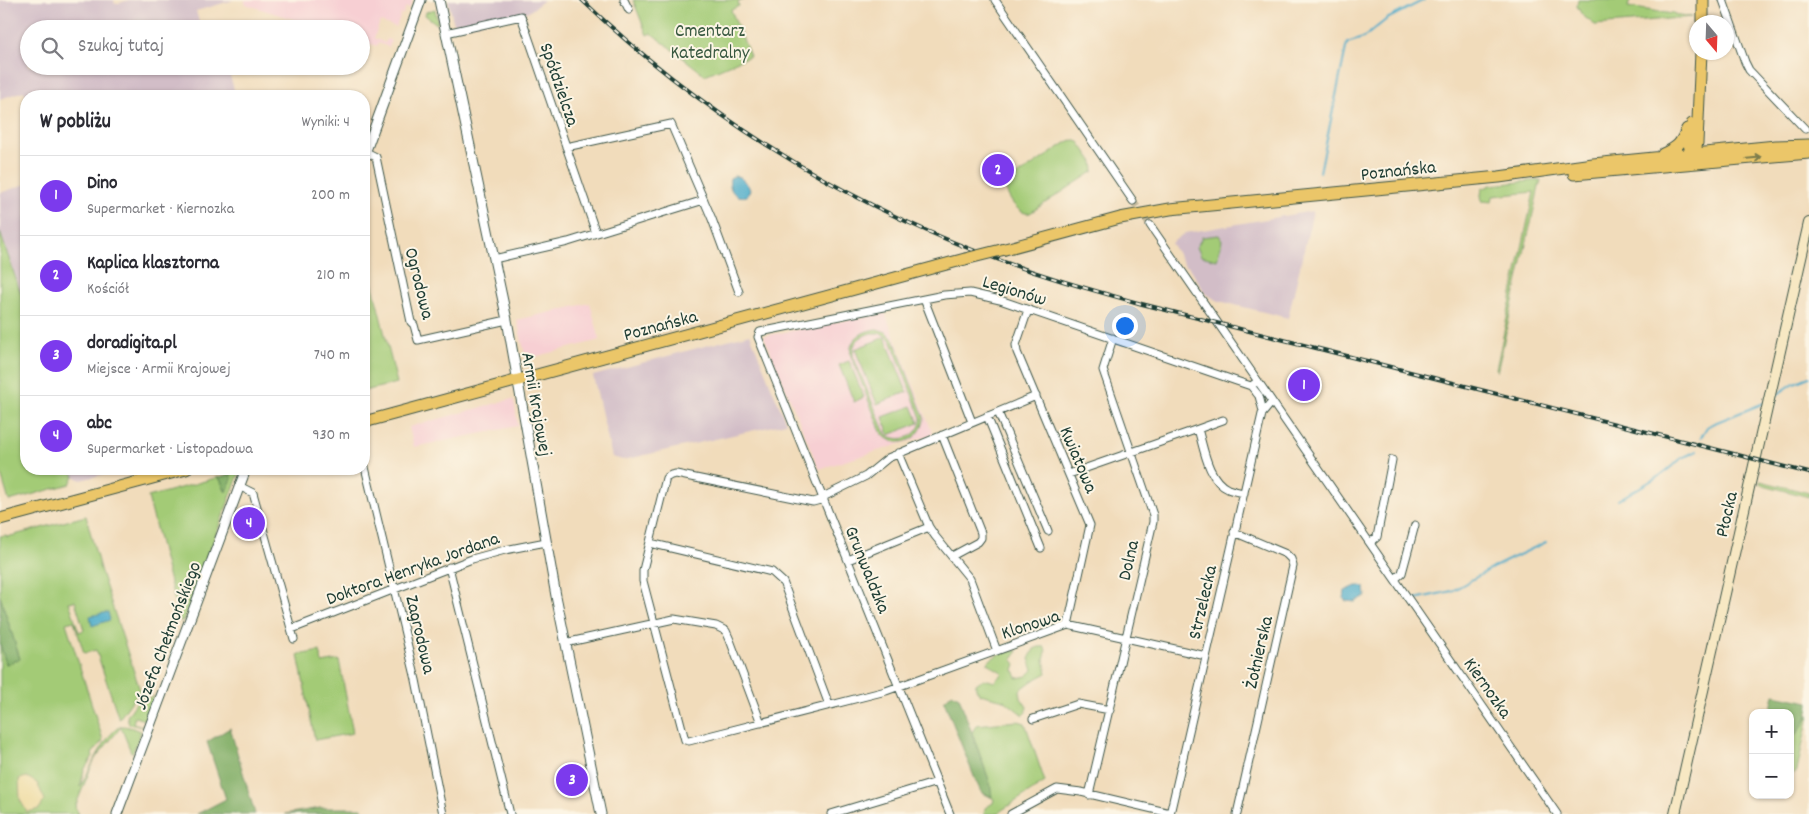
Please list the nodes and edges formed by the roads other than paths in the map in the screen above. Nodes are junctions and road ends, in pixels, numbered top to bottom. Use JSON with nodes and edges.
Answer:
{"nodes":[{"id":1,"x":421,"y":0,"type":"edge"},
{"id":2,"x":439,"y":0,"type":"edge"},
{"id":3,"x":624,"y":0,"type":"edge"},
{"id":4,"x":995,"y":0,"type":"edge"},
{"id":5,"x":1703,"y":0,"type":"edge"},
{"id":6,"x":1723,"y":0,"type":"edge"},
{"id":7,"x":629,"y":10,"type":"dead end"},
{"id":8,"x":1703,"y":15,"type":"edge"},
{"id":9,"x":446,"y":33,"type":"junction"},
{"id":10,"x":1700,"y":60,"type":"edge"},
{"id":11,"x":1696,"y":115,"type":"junction"},
{"id":12,"x":1806,"y":129,"type":"dead end"},
{"id":13,"x":370,"y":137,"type":"edge"},
{"id":14,"x":566,"y":147,"type":"junction"},
{"id":15,"x":1734,"y":150,"type":"junction"},
{"id":16,"x":1808,"y":152,"type":"edge"},
{"id":17,"x":1692,"y":154,"type":"junction"},
{"id":18,"x":370,"y":155,"type":"edge"},
{"id":19,"x":1655,"y":158,"type":"junction"},
{"id":20,"x":1705,"y":162,"type":"junction"},
{"id":21,"x":1666,"y":166,"type":"junction"},
{"id":22,"x":1510,"y":176,"type":"junction"},
{"id":23,"x":704,"y":200,"type":"junction"},
{"id":24,"x":1133,"y":201,"type":"tunnel mouth"},
{"id":25,"x":1809,"y":223,"type":"edge"},
{"id":26,"x":1150,"y":225,"type":"tunnel mouth"},
{"id":27,"x":596,"y":233,"type":"junction"},
{"id":28,"x":494,"y":259,"type":"junction"},
{"id":29,"x":739,"y":292,"type":"dead end"},
{"id":30,"x":924,"y":299,"type":"junction"},
{"id":31,"x":1028,"y":310,"type":"junction"},
{"id":32,"x":507,"y":320,"type":"junction"},
{"id":33,"x":758,"y":337,"type":"joint"},
{"id":34,"x":1114,"y":338,"type":"junction"},
{"id":35,"x":517,"y":380,"type":"junction"},
{"id":36,"x":1254,"y":384,"type":"junction"},
{"id":37,"x":1036,"y":396,"type":"junction"},
{"id":38,"x":1272,"y":402,"type":"junction"},
{"id":39,"x":1262,"y":411,"type":"junction"},
{"id":40,"x":998,"y":412,"type":"junction"},
{"id":41,"x":987,"y":416,"type":"junction"},
{"id":42,"x":370,"y":420,"type":"edge"},
{"id":43,"x":1222,"y":420,"type":"dead end"},
{"id":44,"x":972,"y":422,"type":"junction"},
{"id":45,"x":1198,"y":429,"type":"junction"},
{"id":46,"x":942,"y":436,"type":"junction"},
{"id":47,"x":1131,"y":452,"type":"junction"},
{"id":48,"x":898,"y":453,"type":"junction"},
{"id":49,"x":1392,"y":460,"type":"dead end"},
{"id":50,"x":1069,"y":474,"type":"junction"},
{"id":51,"x":164,"y":475,"type":"edge"},
{"id":52,"x":244,"y":475,"type":"edge"},
{"id":53,"x":367,"y":475,"type":"edge"},
{"id":54,"x":239,"y":486,"type":"junction"},
{"id":55,"x":1244,"y":493,"type":"junction"},
{"id":56,"x":823,"y":498,"type":"junction"},
{"id":57,"x":0,"y":519,"type":"edge"},
{"id":58,"x":1414,"y":525,"type":"dead end"},
{"id":59,"x":929,"y":527,"type":"junction"},
{"id":60,"x":1048,"y":531,"type":"dead end"},
{"id":61,"x":1234,"y":532,"type":"junction"},
{"id":62,"x":546,"y":542,"type":"junction"},
{"id":63,"x":650,"y":543,"type":"junction"},
{"id":64,"x":1370,"y":543,"type":"junction"},
{"id":65,"x":1041,"y":548,"type":"dead end"},
{"id":66,"x":952,"y":556,"type":"junction"},
{"id":67,"x":848,"y":560,"type":"junction"},
{"id":68,"x":448,"y":567,"type":"junction"},
{"id":69,"x":1395,"y":579,"type":"junction"},
{"id":70,"x":394,"y":589,"type":"junction"},
{"id":71,"x":654,"y":622,"type":"junction"},
{"id":72,"x":1068,"y":625,"type":"junction"},
{"id":73,"x":292,"y":630,"type":"junction"},
{"id":74,"x":1126,"y":638,"type":"junction"},
{"id":75,"x":294,"y":639,"type":"dead end"},
{"id":76,"x":565,"y":643,"type":"junction"},
{"id":77,"x":997,"y":651,"type":"junction"},
{"id":78,"x":1206,"y":656,"type":"junction"},
{"id":79,"x":898,"y":687,"type":"junction"},
{"id":80,"x":829,"y":705,"type":"junction"},
{"id":81,"x":1110,"y":710,"type":"junction"},
{"id":82,"x":1033,"y":719,"type":"dead end"},
{"id":83,"x":761,"y":723,"type":"junction"},
{"id":84,"x":937,"y":782,"type":"junction"},
{"id":85,"x":1089,"y":795,"type":"junction"},
{"id":86,"x":117,"y":814,"type":"edge"},
{"id":87,"x":443,"y":814,"type":"edge"},
{"id":88,"x":510,"y":814,"type":"edge"},
{"id":89,"x":601,"y":814,"type":"edge"},
{"id":90,"x":832,"y":814,"type":"edge"},
{"id":91,"x":950,"y":814,"type":"edge"},
{"id":92,"x":1012,"y":814,"type":"edge"},
{"id":93,"x":1170,"y":814,"type":"edge"},
{"id":94,"x":1237,"y":814,"type":"edge"},
{"id":95,"x":1557,"y":814,"type":"edge"},
{"id":96,"x":1675,"y":814,"type":"edge"}],
"edges":[{"from":1,"to":13,"type":"street"},
{"from":2,"to":9,"type":"street","name":"Armii Krajowej"},
{"from":3,"to":7,"type":"street"},
{"from":4,"to":24,"type":"street"},
{"from":5,"to":8,"type":"main road"},
{"from":6,"to":12,"type":"street"},
{"from":9,"to":14,"type":"street","name":"Spółdzielcza"},
{"from":9,"to":28,"type":"street","name":"Armii Krajowej"},
{"from":10,"to":11,"type":"main road"},
{"from":11,"to":15,"type":"main road"},
{"from":11,"to":17,"type":"main road"},
{"from":11,"to":19,"type":"main road"},
{"from":14,"to":23,"type":"street"},
{"from":14,"to":27,"type":"street","name":"Spółdzielcza"},
{"from":15,"to":16,"type":"main road","name":"Poznańska"},
{"from":15,"to":17,"type":"main road","name":"Poznańska"},
{"from":20,"to":16,"type":"main road","name":"Poznańska","one_way":true},
{"from":17,"to":19,"type":"main road","name":"Poznańska"},
{"from":17,"to":20,"type":"main road"},
{"from":17,"to":21,"type":"main road","name":"Poznańska"},
{"from":18,"to":32,"type":"street","name":"Ogrodowa"},
{"from":19,"to":22,"type":"main road","name":"Poznańska"},
{"from":20,"to":21,"type":"main road","name":"Poznańska"},
{"from":21,"to":22,"type":"main road","name":"Poznańska"},
{"from":22,"to":35,"type":"main road","name":"Poznańska","bridge":true},
{"from":23,"to":27,"type":"street"},
{"from":23,"to":29,"type":"street"},
{"from":25,"to":96,"type":"main road","name":"Płocka"},
{"from":26,"to":36,"type":"street"},
{"from":27,"to":28,"type":"street"},
{"from":28,"to":32,"type":"street","name":"Armii Krajowej"},
{"from":30,"to":31,"type":"street","name":"Legionów"},
{"from":30,"to":33,"type":"street","name":"Legionów"},
{"from":30,"to":44,"type":"street"},
{"from":31,"to":34,"type":"street","name":"Legionów"},
{"from":31,"to":37,"type":"street","name":"Kwiatowa"},
{"from":32,"to":35,"type":"street","name":"Armii Krajowej"},
{"from":33,"to":56,"type":"street","name":"Grunwaldzka"},
{"from":34,"to":36,"type":"street","name":"Legionów"},
{"from":34,"to":47,"type":"street","name":"Dolna"},
{"from":35,"to":42,"type":"main road","name":"Poznańska"},
{"from":35,"to":62,"type":"street","name":"Armii Krajowej"},
{"from":36,"to":38,"type":"street","name":"Kiernozka"},
{"from":36,"to":39,"type":"street"},
{"from":37,"to":40,"type":"street"},
{"from":37,"to":50,"type":"street","name":"Kwiatowa"},
{"from":38,"to":39,"type":"street"},
{"from":38,"to":64,"type":"street","name":"Kiernozka"},
{"from":39,"to":55,"type":"street","name":"Strzelecka"},
{"from":40,"to":41,"type":"street"},
{"from":40,"to":60,"type":"street"},
{"from":41,"to":44,"type":"street"},
{"from":41,"to":65,"type":"street"},
{"from":43,"to":45,"type":"street"},
{"from":44,"to":46,"type":"street"},
{"from":45,"to":47,"type":"street"},
{"from":45,"to":55,"type":"street"},
{"from":46,"to":48,"type":"street"},
{"from":46,"to":66,"type":"street"},
{"from":47,"to":50,"type":"street"},
{"from":47,"to":74,"type":"street","name":"Dolna"},
{"from":48,"to":56,"type":"street"},
{"from":48,"to":59,"type":"street"},
{"from":49,"to":64,"type":"street"},
{"from":50,"to":72,"type":"street","name":"Kwiatowa"},
{"from":51,"to":57,"type":"main road"},
{"from":52,"to":54,"type":"street","name":"Józefa Chełmońskiego"},
{"from":53,"to":70,"type":"street","name":"Zagrodowa"},
{"from":54,"to":73,"type":"street"},
{"from":54,"to":86,"type":"street","name":"Józefa Chełmońskiego"},
{"from":55,"to":61,"type":"street","name":"Strzelecka"},
{"from":56,"to":63,"type":"street"},
{"from":56,"to":67,"type":"street","name":"Grunwaldzka"},
{"from":58,"to":69,"type":"street"},
{"from":59,"to":66,"type":"street"},
{"from":59,"to":67,"type":"street"},
{"from":61,"to":78,"type":"street","name":"Strzelecka"},
{"from":61,"to":94,"type":"street","name":"Żołnierska"},
{"from":62,"to":68,"type":"street","name":"Doktora Henryka Jordana"},
{"from":62,"to":76,"type":"street","name":"Armii Krajowej"},
{"from":63,"to":71,"type":"street"},
{"from":63,"to":80,"type":"street"},
{"from":64,"to":69,"type":"street","name":"Kiernozka"},
{"from":66,"to":77,"type":"street"},
{"from":67,"to":79,"type":"street","name":"Grunwaldzka"},
{"from":68,"to":70,"type":"street","name":"Doktora Henryka Jordana"},
{"from":68,"to":88,"type":"street"},
{"from":69,"to":95,"type":"street","name":"Kiernozka"},
{"from":70,"to":73,"type":"street","name":"Doktora Henryka Jordana"},
{"from":70,"to":87,"type":"street","name":"Zagrodowa"},
{"from":71,"to":76,"type":"street"},
{"from":71,"to":83,"type":"street"},
{"from":71,"to":83,"type":"street","name":"Klonowa"},
{"from":72,"to":74,"type":"street","name":"Klonowa"},
{"from":72,"to":77,"type":"street","name":"Klonowa"},
{"from":73,"to":75,"type":"street"},
{"from":74,"to":78,"type":"street","name":"Klonowa"},
{"from":74,"to":81,"type":"street","name":"Dolna"},
{"from":76,"to":89,"type":"street","name":"Armii Krajowej"},
{"from":77,"to":79,"type":"street","name":"Klonowa"},
{"from":78,"to":93,"type":"street","name":"Strzelecka"},
{"from":79,"to":80,"type":"street","name":"Klonowa"},
{"from":79,"to":84,"type":"street","name":"Grunwaldzka"},
{"from":80,"to":83,"type":"street","name":"Klonowa"},
{"from":81,"to":82,"type":"street"},
{"from":81,"to":85,"type":"street","name":"Dolna"},
{"from":84,"to":90,"type":"street"},
{"from":84,"to":91,"type":"street","name":"Grunwaldzka"},
{"from":85,"to":92,"type":"street"},
{"from":85,"to":93,"type":"street"}]}
